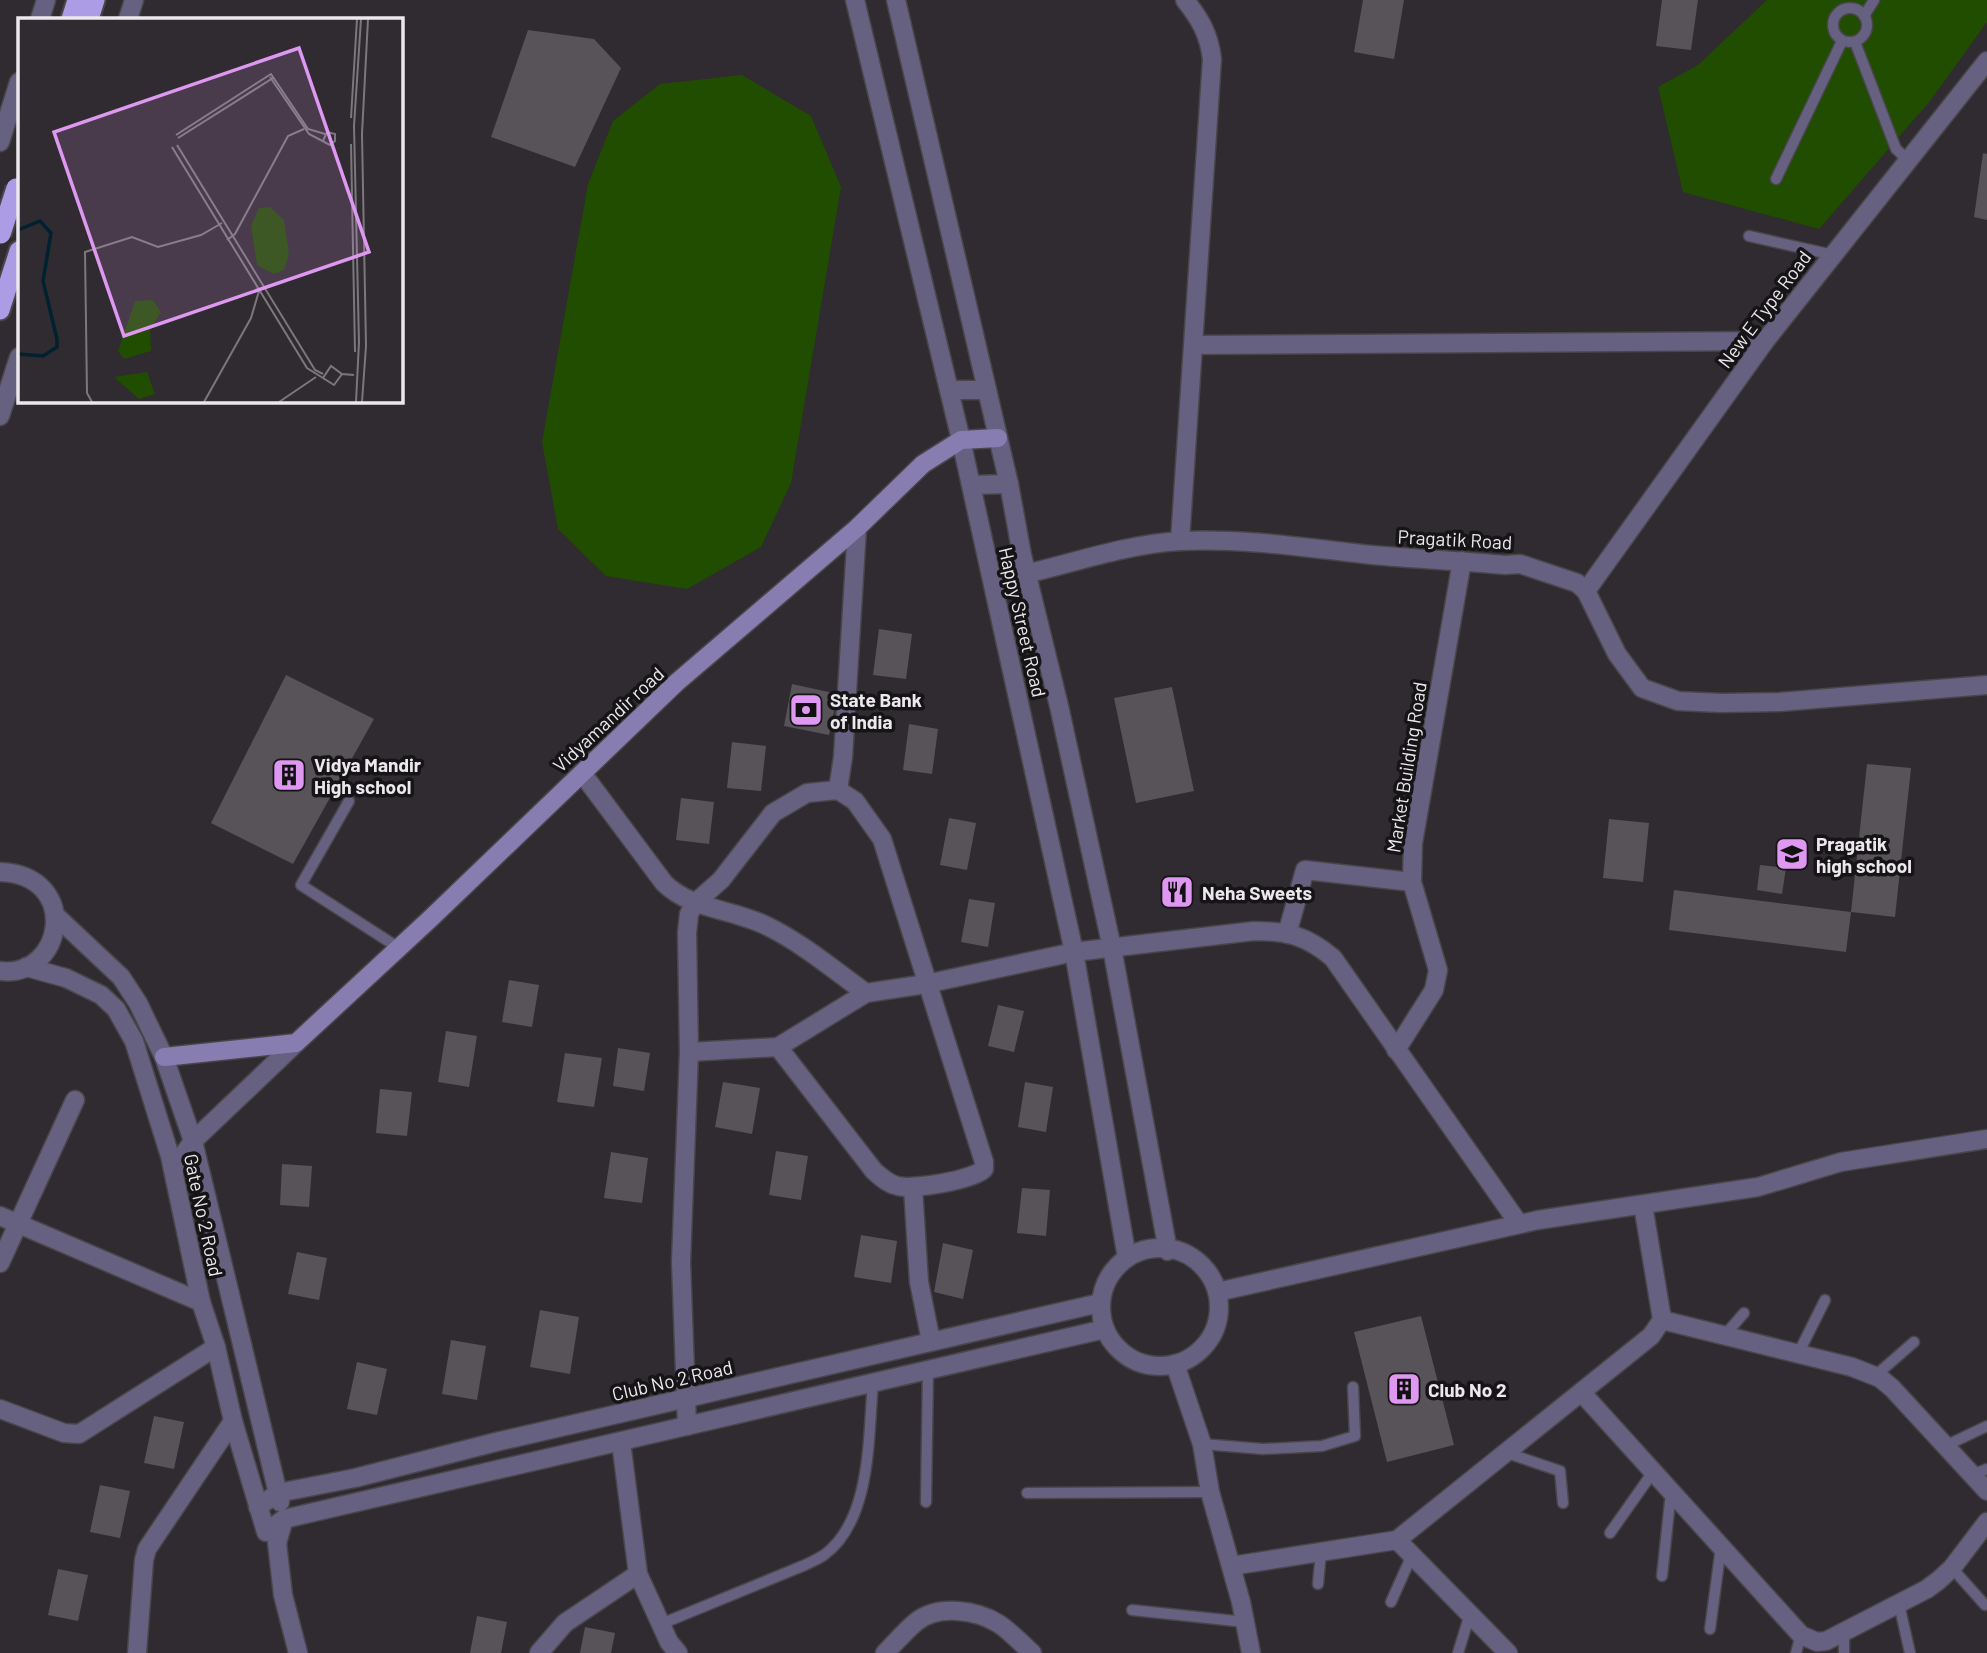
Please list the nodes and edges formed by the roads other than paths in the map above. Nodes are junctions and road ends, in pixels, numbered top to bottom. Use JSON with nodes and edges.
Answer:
{"nodes":[{"id":1,"x":46,"y":0,"type":"edge"},
{"id":2,"x":77,"y":0,"type":"edge"},
{"id":3,"x":95,"y":0,"type":"edge"},
{"id":4,"x":134,"y":0,"type":"edge"},
{"id":5,"x":896,"y":0,"type":"edge"},
{"id":6,"x":1185,"y":0,"type":"edge"},
{"id":7,"x":1874,"y":0,"type":"edge"},
{"id":8,"x":859,"y":1,"type":"edge"},
{"id":9,"x":1864,"y":16,"type":"junction"},
{"id":10,"x":40,"y":18,"type":"edge"},
{"id":11,"x":71,"y":18,"type":"edge"},
{"id":12,"x":89,"y":18,"type":"edge"},
{"id":13,"x":128,"y":18,"type":"edge"},
{"id":14,"x":1842,"y":41,"type":"junction"},
{"id":15,"x":1855,"y":42,"type":"junction"},
{"id":16,"x":1987,"y":61,"type":"edge"},
{"id":17,"x":18,"y":85,"type":"edge"},
{"id":18,"x":0,"y":142,"type":"edge"},
{"id":19,"x":1908,"y":160,"type":"junction"},
{"id":20,"x":1776,"y":179,"type":"dead end"},
{"id":21,"x":18,"y":183,"type":"edge"},
{"id":22,"x":0,"y":211,"type":"edge"},
{"id":23,"x":18,"y":218,"type":"edge"},
{"id":24,"x":0,"y":235,"type":"edge"},
{"id":25,"x":1749,"y":236,"type":"dead end"},
{"id":26,"x":18,"y":254,"type":"edge"},
{"id":27,"x":1833,"y":255,"type":"junction"},
{"id":28,"x":0,"y":310,"type":"edge"},
{"id":29,"x":1765,"y":341,"type":"junction"},
{"id":30,"x":1194,"y":345,"type":"junction"},
{"id":31,"x":18,"y":360,"type":"edge"},
{"id":32,"x":949,"y":390,"type":"junction"},
{"id":33,"x":987,"y":390,"type":"junction"},
{"id":34,"x":0,"y":416,"type":"edge"},
{"id":35,"x":998,"y":438,"type":"junction"},
{"id":36,"x":961,"y":440,"type":"junction"},
{"id":37,"x":1009,"y":484,"type":"junction"},
{"id":38,"x":971,"y":485,"type":"junction"},
{"id":39,"x":857,"y":528,"type":"junction"},
{"id":40,"x":1180,"y":541,"type":"junction"},
{"id":41,"x":1462,"y":561,"type":"junction"},
{"id":42,"x":1028,"y":574,"type":"junction"},
{"id":43,"x":993,"y":580,"type":"junction"},
{"id":44,"x":1586,"y":591,"type":"junction"},
{"id":45,"x":1987,"y":685,"type":"edge"},
{"id":46,"x":582,"y":773,"type":"junction"},
{"id":47,"x":838,"y":790,"type":"junction"},
{"id":48,"x":349,"y":802,"type":"dead end"},
{"id":49,"x":0,"y":872,"type":"edge"},
{"id":50,"x":1412,"y":882,"type":"junction"},
{"id":51,"x":695,"y":903,"type":"junction"},
{"id":52,"x":56,"y":916,"type":"junction"},
{"id":53,"x":1287,"y":934,"type":"junction"},
{"id":54,"x":399,"y":948,"type":"junction"},
{"id":55,"x":1112,"y":948,"type":"junction"},
{"id":56,"x":1074,"y":951,"type":"junction"},
{"id":57,"x":26,"y":967,"type":"junction"},
{"id":58,"x":0,"y":971,"type":"edge"},
{"id":59,"x":926,"y":984,"type":"junction"},
{"id":60,"x":866,"y":993,"type":"junction"},
{"id":61,"x":296,"y":1043,"type":"junction"},
{"id":62,"x":778,"y":1047,"type":"junction"},
{"id":63,"x":1396,"y":1050,"type":"junction"},
{"id":64,"x":689,"y":1052,"type":"junction"},
{"id":65,"x":164,"y":1057,"type":"junction"},
{"id":66,"x":142,"y":1068,"type":"junction"},
{"id":67,"x":75,"y":1100,"type":"dead end"},
{"id":68,"x":1987,"y":1139,"type":"edge"},
{"id":69,"x":193,"y":1141,"type":"junction"},
{"id":70,"x":173,"y":1169,"type":"junction"},
{"id":71,"x":913,"y":1188,"type":"junction"},
{"id":72,"x":1643,"y":1205,"type":"junction"},
{"id":73,"x":0,"y":1216,"type":"edge"},
{"id":74,"x":17,"y":1223,"type":"junction"},
{"id":75,"x":1519,"y":1224,"type":"junction"},
{"id":76,"x":1168,"y":1251,"type":"junction"},
{"id":77,"x":1127,"y":1258,"type":"junction"},
{"id":78,"x":0,"y":1263,"type":"edge"},
{"id":79,"x":1217,"y":1292,"type":"junction"},
{"id":80,"x":1825,"y":1300,"type":"dead end"},
{"id":81,"x":201,"y":1302,"type":"junction"},
{"id":82,"x":1100,"y":1303,"type":"junction"},
{"id":83,"x":1744,"y":1313,"type":"dead end"},
{"id":84,"x":1661,"y":1320,"type":"junction"},
{"id":85,"x":1105,"y":1329,"type":"junction"},
{"id":86,"x":1724,"y":1336,"type":"junction"},
{"id":87,"x":931,"y":1341,"type":"junction"},
{"id":88,"x":1914,"y":1342,"type":"dead end"},
{"id":89,"x":216,"y":1347,"type":"junction"},
{"id":90,"x":1798,"y":1354,"type":"junction"},
{"id":91,"x":1175,"y":1364,"type":"junction"},
{"id":92,"x":928,"y":1370,"type":"junction"},
{"id":93,"x":1875,"y":1376,"type":"junction"},
{"id":94,"x":873,"y":1383,"type":"junction"},
{"id":95,"x":1353,"y":1387,"type":"dead end"},
{"id":96,"x":1582,"y":1393,"type":"junction"},
{"id":97,"x":686,"y":1398,"type":"junction"},
{"id":98,"x":0,"y":1409,"type":"edge"},
{"id":99,"x":233,"y":1421,"type":"junction"},
{"id":100,"x":687,"y":1426,"type":"junction"},
{"id":101,"x":1987,"y":1426,"type":"edge"},
{"id":102,"x":621,"y":1441,"type":"junction"},
{"id":103,"x":1202,"y":1444,"type":"junction"},
{"id":104,"x":1945,"y":1446,"type":"junction"},
{"id":105,"x":1507,"y":1453,"type":"junction"},
{"id":106,"x":1653,"y":1472,"type":"junction"},
{"id":107,"x":1979,"y":1472,"type":"edge"},
{"id":108,"x":1987,"y":1491,"type":"edge"},
{"id":109,"x":1210,"y":1492,"type":"junction"},
{"id":110,"x":1671,"y":1492,"type":"junction"},
{"id":111,"x":278,"y":1493,"type":"junction"},
{"id":112,"x":1027,"y":1493,"type":"dead end"},
{"id":113,"x":926,"y":1502,"type":"dead end"},
{"id":114,"x":1563,"y":1503,"type":"dead end"},
{"id":115,"x":258,"y":1507,"type":"junction"},
{"id":116,"x":285,"y":1519,"type":"junction"},
{"id":117,"x":1987,"y":1522,"type":"edge"},
{"id":118,"x":1610,"y":1533,"type":"dead end"},
{"id":119,"x":272,"y":1537,"type":"junction"},
{"id":120,"x":1397,"y":1540,"type":"junction"},
{"id":121,"x":1721,"y":1547,"type":"junction"},
{"id":122,"x":1321,"y":1552,"type":"junction"},
{"id":123,"x":1412,"y":1555,"type":"junction"},
{"id":124,"x":1231,"y":1566,"type":"junction"},
{"id":125,"x":1952,"y":1568,"type":"junction"},
{"id":126,"x":638,"y":1574,"type":"junction"},
{"id":127,"x":1662,"y":1576,"type":"dead end"},
{"id":128,"x":1318,"y":1584,"type":"dead end"},
{"id":129,"x":1391,"y":1602,"type":"dead end"},
{"id":130,"x":1899,"y":1604,"type":"junction"},
{"id":131,"x":1985,"y":1605,"type":"dead end"},
{"id":132,"x":1132,"y":1610,"type":"dead end"},
{"id":133,"x":1470,"y":1614,"type":"junction"},
{"id":134,"x":1244,"y":1622,"type":"junction"},
{"id":135,"x":661,"y":1624,"type":"junction"},
{"id":136,"x":1710,"y":1629,"type":"dead end"},
{"id":137,"x":1844,"y":1632,"type":"junction"},
{"id":138,"x":1801,"y":1635,"type":"junction"},
{"id":139,"x":137,"y":1653,"type":"edge"},
{"id":140,"x":298,"y":1653,"type":"edge"},
{"id":141,"x":540,"y":1653,"type":"edge"},
{"id":142,"x":678,"y":1653,"type":"edge"},
{"id":143,"x":885,"y":1653,"type":"edge"},
{"id":144,"x":1032,"y":1653,"type":"edge"},
{"id":145,"x":1251,"y":1653,"type":"edge"},
{"id":146,"x":1458,"y":1653,"type":"edge"},
{"id":147,"x":1508,"y":1653,"type":"edge"},
{"id":148,"x":1796,"y":1653,"type":"edge"},
{"id":149,"x":1844,"y":1653,"type":"edge"},
{"id":150,"x":1910,"y":1653,"type":"edge"}],
"edges":[{"from":1,"to":10,"type":"street"},
{"from":2,"to":11,"type":"highway"},
{"from":3,"to":12,"type":"highway"},
{"from":4,"to":13,"type":"street"},
{"from":5,"to":33,"type":"street","name":"Happy Street Road"},
{"from":6,"to":30,"type":"street"},
{"from":7,"to":9,"type":"lane"},
{"from":8,"to":32,"type":"street","name":"Happy Street Road"},
{"from":9,"to":14,"type":"lane"},
{"from":9,"to":15,"type":"lane"},
{"from":14,"to":15,"type":"lane"},
{"from":14,"to":20,"type":"lane"},
{"from":15,"to":19,"type":"lane"},
{"from":16,"to":19,"type":"street","name":"New E Type Road"},
{"from":17,"to":18,"type":"street"},
{"from":19,"to":27,"type":"street","name":"New E Type Road"},
{"from":21,"to":24,"type":"highway","bridge":true},
{"from":22,"to":23,"type":"street"},
{"from":25,"to":27,"type":"lane"},
{"from":26,"to":28,"type":"highway"},
{"from":27,"to":29,"type":"street","name":"New E Type Road"},
{"from":29,"to":30,"type":"street"},
{"from":29,"to":44,"type":"street","name":"New E Type Road"},
{"from":30,"to":40,"type":"street"},
{"from":31,"to":34,"type":"street"},
{"from":32,"to":33,"type":"street"},
{"from":32,"to":36,"type":"street","name":"Happy Street Road"},
{"from":33,"to":35,"type":"street","name":"Happy Street Road"},
{"from":35,"to":36,"type":"main road"},
{"from":35,"to":37,"type":"street","name":"Happy Street Road"},
{"from":36,"to":38,"type":"street","name":"Happy Street Road"},
{"from":36,"to":39,"type":"main road","name":"Vidyamandir road"},
{"from":37,"to":38,"type":"street"},
{"from":37,"to":42,"type":"street","name":"Happy Street Road"},
{"from":38,"to":43,"type":"street","name":"Happy Street Road"},
{"from":39,"to":46,"type":"main road","name":"Vidyamandir road"},
{"from":39,"to":47,"type":"street"},
{"from":40,"to":41,"type":"street","name":"Pragatik Road"},
{"from":40,"to":42,"type":"street","name":"Pragatik Road"},
{"from":41,"to":44,"type":"street","name":"Pragatik Road"},
{"from":41,"to":50,"type":"street","name":"Market Building Road"},
{"from":42,"to":43,"type":"street","name":"Pragatik Road"},
{"from":42,"to":55,"type":"street","name":"Happy Street Road"},
{"from":43,"to":56,"type":"street","name":"Happy Street Road"},
{"from":44,"to":45,"type":"street"},
{"from":46,"to":51,"type":"street"},
{"from":46,"to":54,"type":"main road","name":"Vidyamandir road"},
{"from":47,"to":51,"type":"street"},
{"from":47,"to":59,"type":"street"},
{"from":48,"to":54,"type":"lane"},
{"from":49,"to":52,"type":"street"},
{"from":50,"to":53,"type":"street"},
{"from":50,"to":63,"type":"street","name":"Market Building Road"},
{"from":51,"to":60,"type":"street"},
{"from":51,"to":64,"type":"street"},
{"from":52,"to":57,"type":"street"},
{"from":52,"to":65,"type":"street","name":"Gate No 2 Road"},
{"from":53,"to":55,"type":"street"},
{"from":53,"to":63,"type":"street"},
{"from":54,"to":61,"type":"main road","name":"Vidyamandir road"},
{"from":55,"to":56,"type":"street"},
{"from":55,"to":76,"type":"street","name":"Happy Street Road"},
{"from":56,"to":59,"type":"street"},
{"from":56,"to":77,"type":"street","name":"Happy Street Road"},
{"from":57,"to":58,"type":"street"},
{"from":57,"to":66,"type":"street","name":"Gate No 2 Road"},
{"from":59,"to":60,"type":"street"},
{"from":59,"to":71,"type":"street"},
{"from":60,"to":62,"type":"street"},
{"from":61,"to":65,"type":"main road"},
{"from":61,"to":69,"type":"street"},
{"from":62,"to":64,"type":"street"},
{"from":62,"to":71,"type":"street"},
{"from":63,"to":75,"type":"street"},
{"from":64,"to":97,"type":"street"},
{"from":65,"to":66,"type":"street"},
{"from":65,"to":69,"type":"street","name":"Gate No 2 Road"},
{"from":66,"to":70,"type":"street","name":"Gate No 2 Road"},
{"from":67,"to":74,"type":"street"},
{"from":68,"to":72,"type":"street"},
{"from":69,"to":70,"type":"street"},
{"from":69,"to":111,"type":"street","name":"Gate No 2 Road"},
{"from":70,"to":81,"type":"street","name":"Gate No 2 Road"},
{"from":71,"to":87,"type":"street"},
{"from":72,"to":75,"type":"street"},
{"from":72,"to":84,"type":"street"},
{"from":73,"to":74,"type":"street"},
{"from":74,"to":78,"type":"street"},
{"from":74,"to":81,"type":"street"},
{"from":75,"to":79,"type":"street"},
{"from":76,"to":77,"type":"street"},
{"from":76,"to":79,"type":"street"},
{"from":77,"to":82,"type":"street"},
{"from":79,"to":91,"type":"street"},
{"from":80,"to":90,"type":"lane"},
{"from":81,"to":89,"type":"street","name":"Gate No 2 Road"},
{"from":82,"to":85,"type":"street"},
{"from":82,"to":87,"type":"street","name":"Club No 2 Road"},
{"from":83,"to":86,"type":"lane"},
{"from":84,"to":86,"type":"street"},
{"from":84,"to":96,"type":"street"},
{"from":85,"to":91,"type":"street"},
{"from":85,"to":92,"type":"street"},
{"from":86,"to":90,"type":"street"},
{"from":87,"to":97,"type":"street","name":"Club No 2 Road"},
{"from":88,"to":93,"type":"lane"},
{"from":89,"to":98,"type":"street"},
{"from":89,"to":99,"type":"street","name":"Gate No 2 Road"},
{"from":90,"to":93,"type":"street"},
{"from":91,"to":103,"type":"street"},
{"from":92,"to":94,"type":"street"},
{"from":92,"to":113,"type":"lane"},
{"from":93,"to":104,"type":"street"},
{"from":94,"to":100,"type":"street"},
{"from":94,"to":135,"type":"lane"},
{"from":95,"to":103,"type":"lane"},
{"from":96,"to":105,"type":"street"},
{"from":96,"to":106,"type":"street"},
{"from":97,"to":100,"type":"street"},
{"from":97,"to":111,"type":"street","name":"Club No 2 Road"},
{"from":99,"to":115,"type":"street","name":"Gate No 2 Road"},
{"from":99,"to":139,"type":"street"},
{"from":100,"to":102,"type":"street"},
{"from":101,"to":104,"type":"lane"},
{"from":102,"to":116,"type":"street"},
{"from":102,"to":126,"type":"street"},
{"from":103,"to":109,"type":"street"},
{"from":104,"to":107,"type":"street"},
{"from":105,"to":114,"type":"lane"},
{"from":105,"to":120,"type":"street"},
{"from":106,"to":110,"type":"street"},
{"from":106,"to":118,"type":"lane"},
{"from":107,"to":108,"type":"street"},
{"from":109,"to":112,"type":"lane"},
{"from":109,"to":124,"type":"street"},
{"from":110,"to":121,"type":"street"},
{"from":110,"to":127,"type":"lane"},
{"from":111,"to":115,"type":"street","name":"Club No 2 Road"},
{"from":111,"to":116,"type":"street","name":"Gate No 2 Road"},
{"from":115,"to":119,"type":"street","name":"Gate No 2 Road"},
{"from":116,"to":119,"type":"street"},
{"from":117,"to":125,"type":"street"},
{"from":119,"to":140,"type":"street","name":"Gate No 2 Road"},
{"from":120,"to":122,"type":"street"},
{"from":120,"to":123,"type":"street"},
{"from":121,"to":136,"type":"lane"},
{"from":121,"to":138,"type":"street"},
{"from":122,"to":124,"type":"street"},
{"from":122,"to":128,"type":"lane"},
{"from":123,"to":129,"type":"lane"},
{"from":123,"to":133,"type":"street"},
{"from":124,"to":134,"type":"street"},
{"from":125,"to":130,"type":"street"},
{"from":125,"to":131,"type":"lane"},
{"from":126,"to":135,"type":"street"},
{"from":126,"to":141,"type":"street"},
{"from":130,"to":137,"type":"street"},
{"from":130,"to":150,"type":"lane"},
{"from":132,"to":134,"type":"lane"},
{"from":133,"to":146,"type":"lane"},
{"from":133,"to":147,"type":"street"},
{"from":134,"to":145,"type":"street"},
{"from":135,"to":142,"type":"street"},
{"from":137,"to":138,"type":"street"},
{"from":137,"to":149,"type":"lane"},
{"from":138,"to":148,"type":"lane"},
{"from":143,"to":144,"type":"street"}]}
